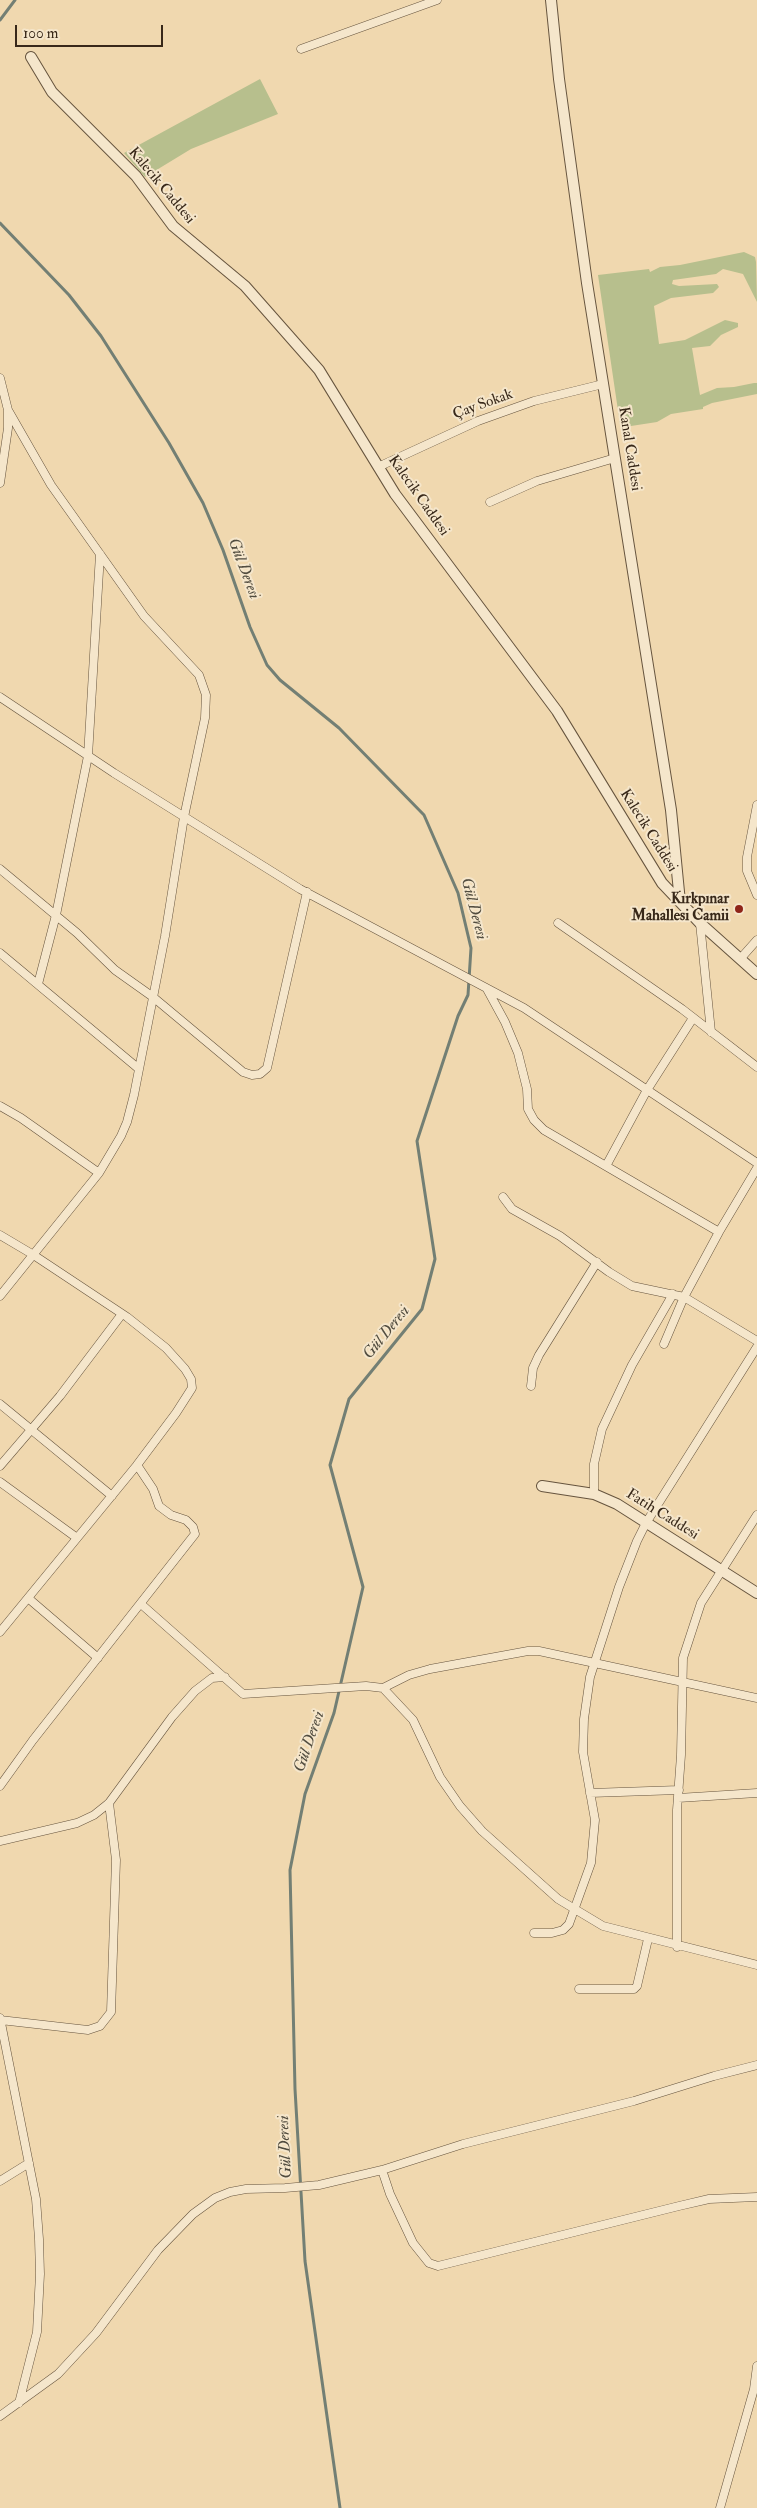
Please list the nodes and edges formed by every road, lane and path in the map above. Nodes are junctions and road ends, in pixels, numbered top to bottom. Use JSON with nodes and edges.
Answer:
{"nodes":[{"id":1,"x":437,"y":0,"type":"edge"},
{"id":2,"x":551,"y":0,"type":"edge"},
{"id":3,"x":301,"y":49,"type":"dead end"},
{"id":4,"x":31,"y":57,"type":"dead end"},
{"id":5,"x":0,"y":378,"type":"edge"},
{"id":6,"x":603,"y":384,"type":"junction"},
{"id":7,"x":8,"y":410,"type":"junction"},
{"id":8,"x":615,"y":458,"type":"junction"},
{"id":9,"x":378,"y":466,"type":"junction"},
{"id":10,"x":0,"y":483,"type":"edge"},
{"id":11,"x":490,"y":502,"type":"dead end"},
{"id":12,"x":100,"y":554,"type":"junction"},
{"id":13,"x":0,"y":697,"type":"edge"},
{"id":14,"x":88,"y":756,"type":"junction"},
{"id":15,"x":757,"y":805,"type":"edge"},
{"id":16,"x":184,"y":817,"type":"junction"},
{"id":17,"x":0,"y":869,"type":"edge"},
{"id":18,"x":307,"y":892,"type":"junction"},
{"id":19,"x":757,"y":895,"type":"edge"},
{"id":20,"x":680,"y":902,"type":"junction"},
{"id":21,"x":56,"y":915,"type":"junction"},
{"id":22,"x":700,"y":923,"type":"junction"},
{"id":23,"x":558,"y":924,"type":"dead end"},
{"id":24,"x":757,"y":940,"type":"edge"},
{"id":25,"x":0,"y":953,"type":"edge"},
{"id":26,"x":741,"y":958,"type":"junction"},
{"id":27,"x":757,"y":974,"type":"edge"},
{"id":28,"x":38,"y":984,"type":"junction"},
{"id":29,"x":486,"y":987,"type":"junction"},
{"id":30,"x":153,"y":997,"type":"junction"},
{"id":31,"x":693,"y":1018,"type":"junction"},
{"id":32,"x":711,"y":1032,"type":"junction"},
{"id":33,"x":757,"y":1067,"type":"edge"},
{"id":34,"x":139,"y":1070,"type":"junction"},
{"id":35,"x":647,"y":1090,"type":"junction"},
{"id":36,"x":0,"y":1106,"type":"edge"},
{"id":37,"x":757,"y":1164,"type":"edge"},
{"id":38,"x":606,"y":1166,"type":"junction"},
{"id":39,"x":757,"y":1168,"type":"edge"},
{"id":40,"x":98,"y":1173,"type":"junction"},
{"id":41,"x":503,"y":1197,"type":"dead end"},
{"id":42,"x":718,"y":1232,"type":"junction"},
{"id":43,"x":0,"y":1235,"type":"edge"},
{"id":44,"x":32,"y":1254,"type":"junction"},
{"id":45,"x":597,"y":1262,"type":"junction"},
{"id":46,"x":673,"y":1294,"type":"junction"},
{"id":47,"x":0,"y":1296,"type":"edge"},
{"id":48,"x":684,"y":1297,"type":"junction"},
{"id":49,"x":122,"y":1314,"type":"junction"},
{"id":50,"x":757,"y":1341,"type":"edge"},
{"id":51,"x":664,"y":1344,"type":"dead end"},
{"id":52,"x":757,"y":1347,"type":"edge"},
{"id":53,"x":532,"y":1386,"type":"dead end"},
{"id":54,"x":0,"y":1404,"type":"edge"},
{"id":55,"x":31,"y":1430,"type":"junction"},
{"id":56,"x":137,"y":1465,"type":"junction"},
{"id":57,"x":0,"y":1466,"type":"edge"},
{"id":58,"x":0,"y":1482,"type":"edge"},
{"id":59,"x":542,"y":1486,"type":"dead end"},
{"id":60,"x":594,"y":1494,"type":"junction"},
{"id":61,"x":112,"y":1496,"type":"junction"},
{"id":62,"x":757,"y":1515,"type":"edge"},
{"id":63,"x":646,"y":1523,"type":"junction"},
{"id":64,"x":78,"y":1538,"type":"junction"},
{"id":65,"x":722,"y":1571,"type":"junction"},
{"id":66,"x":757,"y":1593,"type":"edge"},
{"id":67,"x":28,"y":1598,"type":"junction"},
{"id":68,"x":141,"y":1604,"type":"junction"},
{"id":69,"x":0,"y":1632,"type":"edge"},
{"id":70,"x":98,"y":1658,"type":"junction"},
{"id":71,"x":594,"y":1662,"type":"junction"},
{"id":72,"x":224,"y":1677,"type":"junction"},
{"id":73,"x":682,"y":1683,"type":"junction"},
{"id":74,"x":383,"y":1688,"type":"junction"},
{"id":75,"x":757,"y":1698,"type":"edge"},
{"id":76,"x":0,"y":1786,"type":"edge"},
{"id":77,"x":590,"y":1793,"type":"junction"},
{"id":78,"x":757,"y":1793,"type":"edge"},
{"id":79,"x":678,"y":1794,"type":"junction"},
{"id":80,"x":109,"y":1803,"type":"junction"},
{"id":81,"x":0,"y":1841,"type":"edge"},
{"id":82,"x":576,"y":1911,"type":"junction"},
{"id":83,"x":534,"y":1933,"type":"dead end"},
{"id":84,"x":648,"y":1939,"type":"junction"},
{"id":85,"x":677,"y":1946,"type":"junction"},
{"id":86,"x":757,"y":1965,"type":"edge"},
{"id":87,"x":579,"y":1989,"type":"dead end"},
{"id":88,"x":0,"y":2019,"type":"edge"},
{"id":89,"x":757,"y":2065,"type":"edge"},
{"id":90,"x":29,"y":2163,"type":"junction"},
{"id":91,"x":382,"y":2170,"type":"junction"},
{"id":92,"x":0,"y":2181,"type":"edge"},
{"id":93,"x":757,"y":2197,"type":"edge"},
{"id":94,"x":757,"y":2366,"type":"edge"},
{"id":95,"x":755,"y":2395,"type":"edge"},
{"id":96,"x":19,"y":2403,"type":"junction"},
{"id":97,"x":0,"y":2416,"type":"edge"},
{"id":98,"x":720,"y":2508,"type":"edge"}],
"edges":[{"from":1,"to":3,"type":"street"},
{"from":2,"to":6,"type":"street","name":"Kanal Caddesi"},
{"from":4,"to":9,"type":"street","name":"Kalecik Caddesi"},
{"from":5,"to":7,"type":"street"},
{"from":6,"to":8,"type":"street","name":"Kanal Caddesi"},
{"from":6,"to":9,"type":"street","name":"Çay Sokak"},
{"from":7,"to":10,"type":"street"},
{"from":7,"to":12,"type":"street"},
{"from":8,"to":11,"type":"street"},
{"from":8,"to":20,"type":"street","name":"Kanal Caddesi"},
{"from":9,"to":20,"type":"street","name":"Kalecik Caddesi"},
{"from":12,"to":14,"type":"street"},
{"from":12,"to":16,"type":"street"},
{"from":13,"to":14,"type":"street"},
{"from":14,"to":16,"type":"street"},
{"from":14,"to":21,"type":"street"},
{"from":15,"to":19,"type":"street"},
{"from":16,"to":18,"type":"street"},
{"from":16,"to":30,"type":"street"},
{"from":17,"to":21,"type":"street"},
{"from":18,"to":29,"type":"street"},
{"from":18,"to":30,"type":"street"},
{"from":20,"to":22,"type":"street","name":"Kalecik Caddesi"},
{"from":21,"to":28,"type":"street"},
{"from":21,"to":30,"type":"street"},
{"from":22,"to":26,"type":"street","name":"Kalecik Caddesi"},
{"from":22,"to":32,"type":"street"},
{"from":23,"to":31,"type":"street"},
{"from":24,"to":26,"type":"street"},
{"from":25,"to":28,"type":"street"},
{"from":26,"to":27,"type":"street","name":"Kalecik Caddesi"},
{"from":28,"to":34,"type":"street"},
{"from":29,"to":35,"type":"street"},
{"from":29,"to":38,"type":"street"},
{"from":30,"to":34,"type":"street"},
{"from":31,"to":32,"type":"street"},
{"from":31,"to":35,"type":"street"},
{"from":32,"to":33,"type":"street"},
{"from":34,"to":40,"type":"street"},
{"from":35,"to":37,"type":"street"},
{"from":35,"to":38,"type":"street"},
{"from":36,"to":40,"type":"street"},
{"from":38,"to":42,"type":"street"},
{"from":39,"to":42,"type":"street"},
{"from":40,"to":44,"type":"street"},
{"from":41,"to":45,"type":"street"},
{"from":42,"to":48,"type":"street"},
{"from":43,"to":44,"type":"street"},
{"from":44,"to":47,"type":"street"},
{"from":44,"to":49,"type":"street"},
{"from":45,"to":46,"type":"street"},
{"from":45,"to":53,"type":"street"},
{"from":46,"to":48,"type":"street"},
{"from":46,"to":60,"type":"street"},
{"from":48,"to":50,"type":"street"},
{"from":48,"to":51,"type":"street"},
{"from":49,"to":55,"type":"street"},
{"from":49,"to":56,"type":"street"},
{"from":52,"to":63,"type":"street"},
{"from":54,"to":55,"type":"street"},
{"from":55,"to":57,"type":"street"},
{"from":55,"to":61,"type":"street"},
{"from":56,"to":61,"type":"street"},
{"from":56,"to":68,"type":"street"},
{"from":58,"to":64,"type":"street"},
{"from":59,"to":60,"type":"street","name":"Fatih Caddesi"},
{"from":60,"to":63,"type":"street","name":"Fatih Caddesi"},
{"from":61,"to":64,"type":"street"},
{"from":62,"to":65,"type":"street"},
{"from":63,"to":65,"type":"street","name":"Fatih Caddesi"},
{"from":63,"to":71,"type":"street"},
{"from":64,"to":67,"type":"street"},
{"from":65,"to":66,"type":"street","name":"Fatih Caddesi"},
{"from":65,"to":73,"type":"street"},
{"from":67,"to":69,"type":"street"},
{"from":67,"to":70,"type":"street"},
{"from":68,"to":70,"type":"street"},
{"from":68,"to":72,"type":"street"},
{"from":70,"to":76,"type":"street"},
{"from":71,"to":73,"type":"street"},
{"from":71,"to":74,"type":"street"},
{"from":71,"to":77,"type":"street"},
{"from":72,"to":74,"type":"street"},
{"from":72,"to":80,"type":"street"},
{"from":73,"to":75,"type":"street"},
{"from":73,"to":79,"type":"street"},
{"from":74,"to":82,"type":"street"},
{"from":77,"to":79,"type":"street"},
{"from":77,"to":82,"type":"street"},
{"from":78,"to":79,"type":"street"},
{"from":79,"to":85,"type":"street"},
{"from":80,"to":81,"type":"street"},
{"from":80,"to":88,"type":"street"},
{"from":82,"to":83,"type":"street"},
{"from":82,"to":84,"type":"street"},
{"from":84,"to":85,"type":"street"},
{"from":84,"to":87,"type":"street"},
{"from":85,"to":86,"type":"street"},
{"from":88,"to":90,"type":"street"},
{"from":89,"to":91,"type":"street"},
{"from":90,"to":92,"type":"street"},
{"from":90,"to":96,"type":"street"},
{"from":91,"to":93,"type":"street"},
{"from":91,"to":96,"type":"street"},
{"from":94,"to":95,"type":"street"},
{"from":95,"to":98,"type":"street"},
{"from":96,"to":97,"type":"street"}]}
